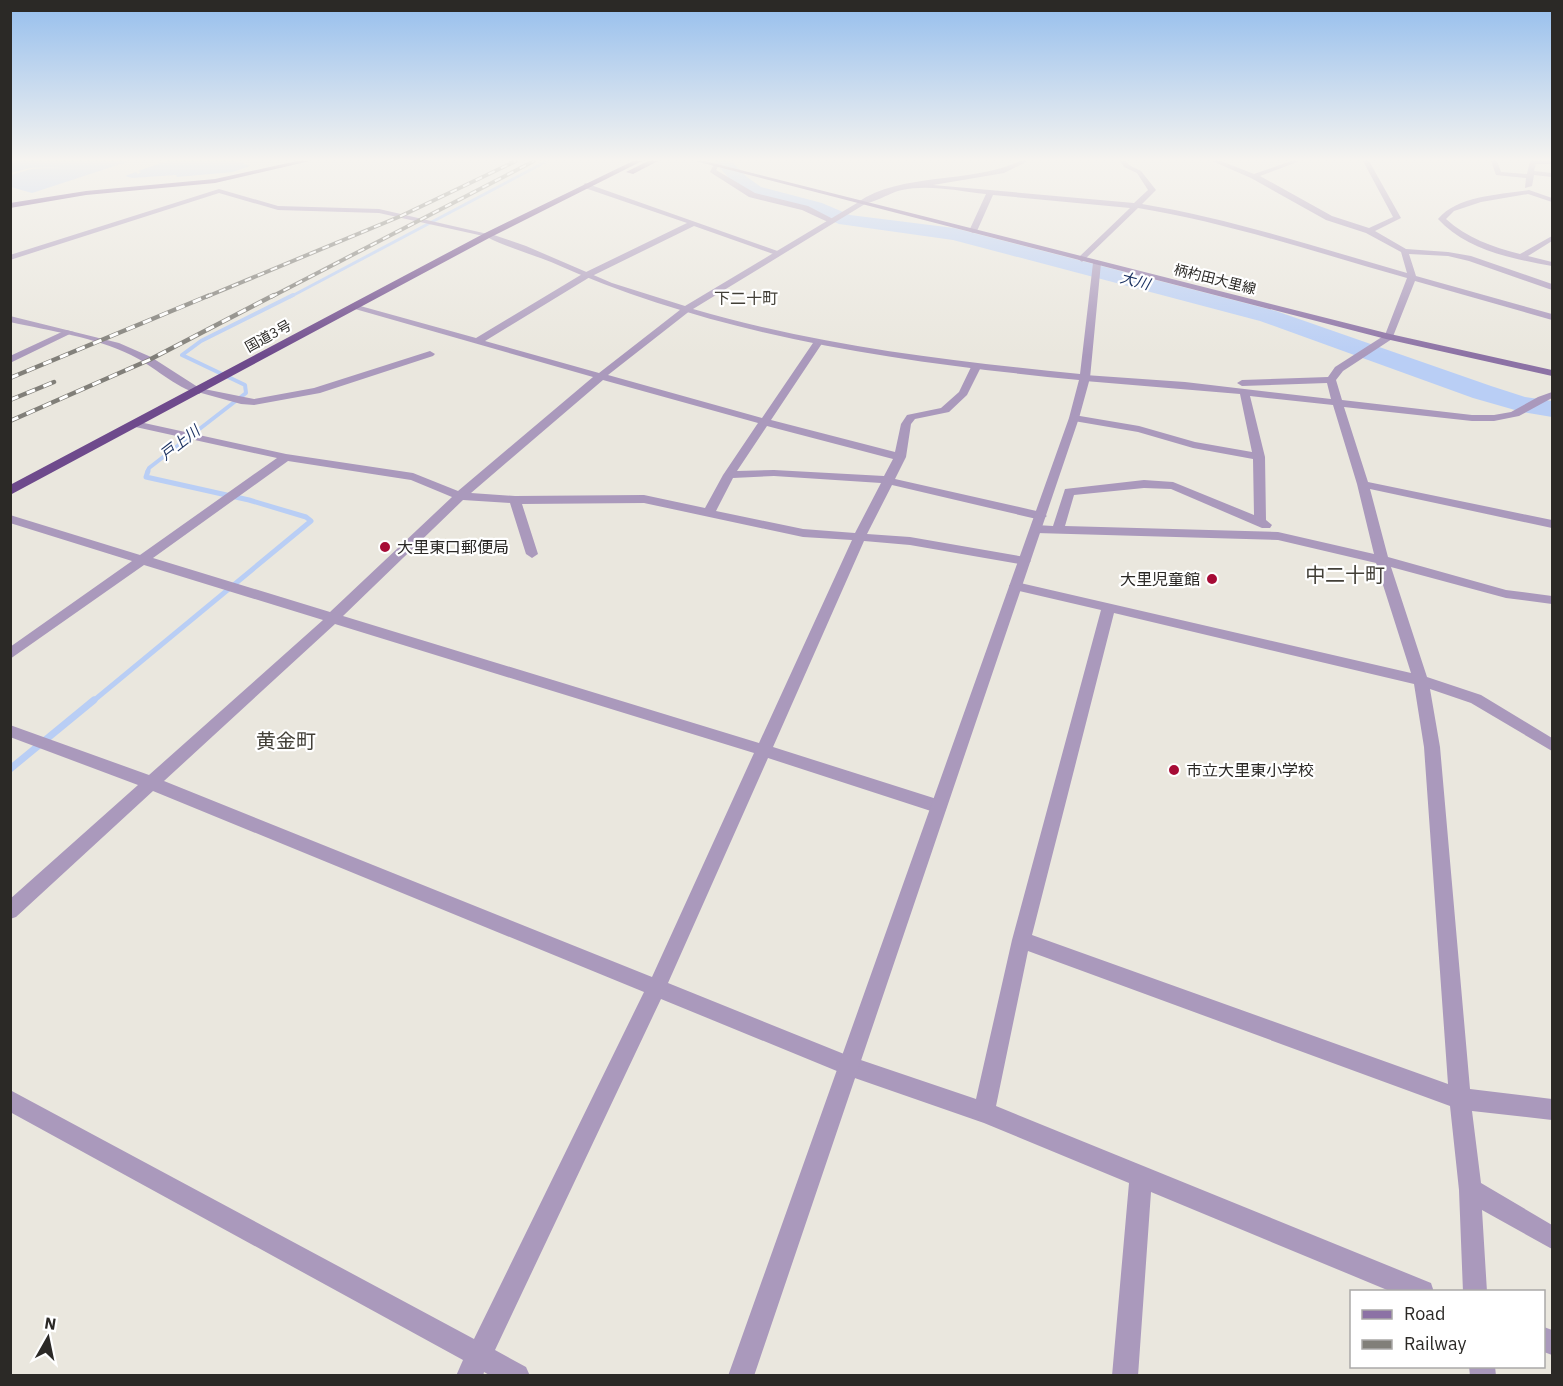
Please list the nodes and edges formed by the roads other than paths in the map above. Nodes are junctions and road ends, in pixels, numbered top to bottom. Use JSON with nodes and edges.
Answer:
{"nodes":[{"id":1,"x":111,"y":226,"type":"edge"},
{"id":2,"x":445,"y":226,"type":"edge"},
{"id":3,"x":506,"y":226,"type":"edge"},
{"id":4,"x":688,"y":226,"type":"edge"},
{"id":5,"x":702,"y":226,"type":"edge"},
{"id":6,"x":822,"y":226,"type":"edge"},
{"id":7,"x":953,"y":226,"type":"edge"},
{"id":8,"x":975,"y":226,"type":"edge"},
{"id":9,"x":1121,"y":226,"type":"edge"},
{"id":10,"x":1229,"y":226,"type":"edge"},
{"id":11,"x":1353,"y":226,"type":"edge"},
{"id":12,"x":1380,"y":226,"type":"edge"},
{"id":13,"x":1448,"y":226,"type":"edge"},
{"id":14,"x":973,"y":231,"type":"junction"},
{"id":15,"x":1369,"y":231,"type":"junction"},
{"id":16,"x":488,"y":235,"type":"junction"},
{"id":17,"x":1552,"y":238,"type":"edge"},
{"id":18,"x":1404,"y":251,"type":"junction"},
{"id":19,"x":779,"y":253,"type":"junction"},
{"id":20,"x":1522,"y":256,"type":"junction"},
{"id":21,"x":10,"y":258,"type":"edge"},
{"id":22,"x":1090,"y":261,"type":"junction"},
{"id":23,"x":1552,"y":264,"type":"edge"},
{"id":24,"x":587,"y":275,"type":"junction"},
{"id":25,"x":1412,"y":277,"type":"junction"},
{"id":26,"x":1552,"y":287,"type":"edge"},
{"id":27,"x":353,"y":307,"type":"junction"},
{"id":28,"x":688,"y":308,"type":"junction"},
{"id":29,"x":1552,"y":316,"type":"edge"},
{"id":30,"x":10,"y":319,"type":"edge"},
{"id":31,"x":69,"y":332,"type":"junction"},
{"id":32,"x":1389,"y":337,"type":"junction"},
{"id":33,"x":479,"y":340,"type":"junction"},
{"id":34,"x":818,"y":342,"type":"junction"},
{"id":35,"x":430,"y":354,"type":"dead end"},
{"id":36,"x":10,"y":360,"type":"edge"},
{"id":37,"x":976,"y":368,"type":"junction"},
{"id":38,"x":1552,"y":373,"type":"edge"},
{"id":39,"x":600,"y":377,"type":"junction"},
{"id":40,"x":1085,"y":378,"type":"junction"},
{"id":41,"x":1331,"y":380,"type":"junction"},
{"id":42,"x":1185,"y":385,"type":"junction"},
{"id":43,"x":199,"y":391,"type":"junction"},
{"id":44,"x":1244,"y":391,"type":"junction"},
{"id":45,"x":1552,"y":395,"type":"edge"},
{"id":46,"x":1337,"y":401,"type":"junction"},
{"id":47,"x":1074,"y":418,"type":"junction"},
{"id":48,"x":763,"y":423,"type":"junction"},
{"id":49,"x":135,"y":424,"type":"junction"},
{"id":50,"x":286,"y":457,"type":"junction"},
{"id":51,"x":900,"y":457,"type":"junction"},
{"id":52,"x":1259,"y":457,"type":"junction"},
{"id":53,"x":729,"y":475,"type":"junction"},
{"id":54,"x":886,"y":480,"type":"junction"},
{"id":55,"x":1363,"y":484,"type":"junction"},
{"id":56,"x":10,"y":491,"type":"edge"},
{"id":57,"x":460,"y":496,"type":"junction"},
{"id":58,"x":515,"y":500,"type":"junction"},
{"id":59,"x":708,"y":514,"type":"junction"},
{"id":60,"x":10,"y":519,"type":"edge"},
{"id":61,"x":1039,"y":522,"type":"junction"},
{"id":62,"x":1260,"y":522,"type":"junction"},
{"id":63,"x":1552,"y":524,"type":"edge"},
{"id":64,"x":1058,"y":529,"type":"junction"},
{"id":65,"x":860,"y":536,"type":"junction"},
{"id":66,"x":1294,"y":540,"type":"junction"},
{"id":67,"x":532,"y":554,"type":"dead end"},
{"id":68,"x":143,"y":559,"type":"junction"},
{"id":69,"x":1382,"y":560,"type":"junction"},
{"id":70,"x":1025,"y":561,"type":"junction"},
{"id":71,"x":1016,"y":586,"type":"junction"},
{"id":72,"x":1552,"y":600,"type":"edge"},
{"id":73,"x":1109,"y":606,"type":"junction"},
{"id":74,"x":333,"y":618,"type":"junction"},
{"id":75,"x":10,"y":654,"type":"edge"},
{"id":76,"x":1421,"y":680,"type":"junction"},
{"id":77,"x":10,"y":732,"type":"edge"},
{"id":78,"x":1552,"y":745,"type":"edge"},
{"id":79,"x":763,"y":750,"type":"junction"},
{"id":80,"x":151,"y":783,"type":"junction"},
{"id":81,"x":938,"y":806,"type":"junction"},
{"id":82,"x":10,"y":911,"type":"edge"},
{"id":83,"x":1021,"y":940,"type":"junction"},
{"id":84,"x":657,"y":987,"type":"junction"},
{"id":85,"x":849,"y":1066,"type":"junction"},
{"id":86,"x":1460,"y":1099,"type":"junction"},
{"id":87,"x":10,"y":1100,"type":"edge"},
{"id":88,"x":1552,"y":1109,"type":"edge"},
{"id":89,"x":984,"y":1112,"type":"junction"},
{"id":90,"x":1141,"y":1178,"type":"junction"},
{"id":91,"x":1470,"y":1190,"type":"junction"},
{"id":92,"x":1552,"y":1238,"type":"edge"},
{"id":93,"x":1417,"y":1290,"type":"edge"},
{"id":94,"x":1476,"y":1290,"type":"edge"},
{"id":95,"x":474,"y":1365,"type":"edge"},
{"id":96,"x":517,"y":1376,"type":"edge"},
{"id":97,"x":741,"y":1376,"type":"edge"},
{"id":98,"x":1125,"y":1376,"type":"edge"}],
"edges":[{"from":1,"to":21,"type":"street"},
{"from":2,"to":16,"type":"street"},
{"from":3,"to":16,"type":"highway","name":"国道3号"},
{"from":4,"to":24,"type":"street"},
{"from":5,"to":19,"type":"street"},
{"from":6,"to":19,"type":"street"},
{"from":7,"to":14,"type":"main road","name":"柄杓田大里線"},
{"from":8,"to":14,"type":"street"},
{"from":9,"to":22,"type":"street"},
{"from":10,"to":25,"type":"street"},
{"from":11,"to":15,"type":"street"},
{"from":12,"to":15,"type":"street"},
{"from":13,"to":20,"type":"street"},
{"from":14,"to":22,"type":"main road","name":"柄杓田大里線"},
{"from":15,"to":18,"type":"street"},
{"from":16,"to":24,"type":"street"},
{"from":16,"to":27,"type":"highway","name":"国道3号"},
{"from":17,"to":20,"type":"street"},
{"from":18,"to":25,"type":"street"},
{"from":18,"to":26,"type":"street"},
{"from":19,"to":28,"type":"street"},
{"from":20,"to":23,"type":"street"},
{"from":22,"to":32,"type":"main road","name":"柄杓田大里線"},
{"from":22,"to":40,"type":"street"},
{"from":24,"to":28,"type":"street"},
{"from":24,"to":33,"type":"street"},
{"from":25,"to":29,"type":"street"},
{"from":25,"to":32,"type":"street"},
{"from":27,"to":33,"type":"street"},
{"from":27,"to":43,"type":"highway","name":"国道3号"},
{"from":28,"to":34,"type":"street"},
{"from":28,"to":39,"type":"street"},
{"from":30,"to":31,"type":"street"},
{"from":31,"to":36,"type":"street"},
{"from":31,"to":43,"type":"street"},
{"from":32,"to":38,"type":"main road","name":"柄杓田大里線"},
{"from":32,"to":41,"type":"street"},
{"from":33,"to":39,"type":"street"},
{"from":34,"to":37,"type":"street"},
{"from":34,"to":48,"type":"street"},
{"from":35,"to":43,"type":"street"},
{"from":37,"to":40,"type":"street"},
{"from":37,"to":51,"type":"street"},
{"from":39,"to":48,"type":"street"},
{"from":39,"to":57,"type":"street"},
{"from":40,"to":42,"type":"street"},
{"from":40,"to":47,"type":"street"},
{"from":41,"to":42,"type":"street"},
{"from":41,"to":46,"type":"street"},
{"from":42,"to":44,"type":"street"},
{"from":43,"to":49,"type":"highway","name":"国道3号"},
{"from":44,"to":46,"type":"street"},
{"from":44,"to":52,"type":"street"},
{"from":45,"to":46,"type":"street"},
{"from":46,"to":55,"type":"street"},
{"from":47,"to":52,"type":"street"},
{"from":47,"to":61,"type":"street"},
{"from":48,"to":51,"type":"street"},
{"from":48,"to":53,"type":"street"},
{"from":49,"to":50,"type":"street"},
{"from":49,"to":56,"type":"highway","name":"国道3号"},
{"from":50,"to":57,"type":"street"},
{"from":50,"to":68,"type":"street"},
{"from":51,"to":54,"type":"street"},
{"from":52,"to":62,"type":"street"},
{"from":53,"to":54,"type":"street"},
{"from":53,"to":59,"type":"street"},
{"from":54,"to":61,"type":"street"},
{"from":54,"to":65,"type":"street"},
{"from":55,"to":63,"type":"street"},
{"from":55,"to":69,"type":"street"},
{"from":57,"to":58,"type":"street"},
{"from":57,"to":74,"type":"street"},
{"from":58,"to":59,"type":"street"},
{"from":58,"to":67,"type":"street"},
{"from":59,"to":65,"type":"street"},
{"from":60,"to":68,"type":"street"},
{"from":61,"to":64,"type":"street"},
{"from":61,"to":70,"type":"street"},
{"from":62,"to":64,"type":"street"},
{"from":62,"to":66,"type":"street"},
{"from":64,"to":66,"type":"street"},
{"from":65,"to":70,"type":"street"},
{"from":65,"to":79,"type":"street"},
{"from":66,"to":69,"type":"street"},
{"from":68,"to":74,"type":"street"},
{"from":68,"to":75,"type":"street"},
{"from":69,"to":72,"type":"street"},
{"from":69,"to":76,"type":"street"},
{"from":70,"to":71,"type":"street"},
{"from":71,"to":73,"type":"street"},
{"from":71,"to":81,"type":"street"},
{"from":73,"to":76,"type":"street"},
{"from":73,"to":83,"type":"street"},
{"from":74,"to":79,"type":"street"},
{"from":74,"to":80,"type":"street"},
{"from":76,"to":78,"type":"street"},
{"from":76,"to":86,"type":"street"},
{"from":77,"to":80,"type":"street"},
{"from":79,"to":81,"type":"street"},
{"from":79,"to":84,"type":"street"},
{"from":80,"to":82,"type":"street"},
{"from":80,"to":84,"type":"street"},
{"from":81,"to":85,"type":"street"},
{"from":83,"to":86,"type":"street"},
{"from":83,"to":89,"type":"street"},
{"from":84,"to":85,"type":"street"},
{"from":84,"to":95,"type":"street"},
{"from":85,"to":89,"type":"street"},
{"from":85,"to":97,"type":"street"},
{"from":86,"to":88,"type":"street"},
{"from":86,"to":91,"type":"street"},
{"from":87,"to":95,"type":"street"},
{"from":89,"to":90,"type":"street"},
{"from":90,"to":93,"type":"street"},
{"from":90,"to":98,"type":"street"},
{"from":91,"to":92,"type":"street"},
{"from":91,"to":94,"type":"street"},
{"from":95,"to":96,"type":"street"}]}
